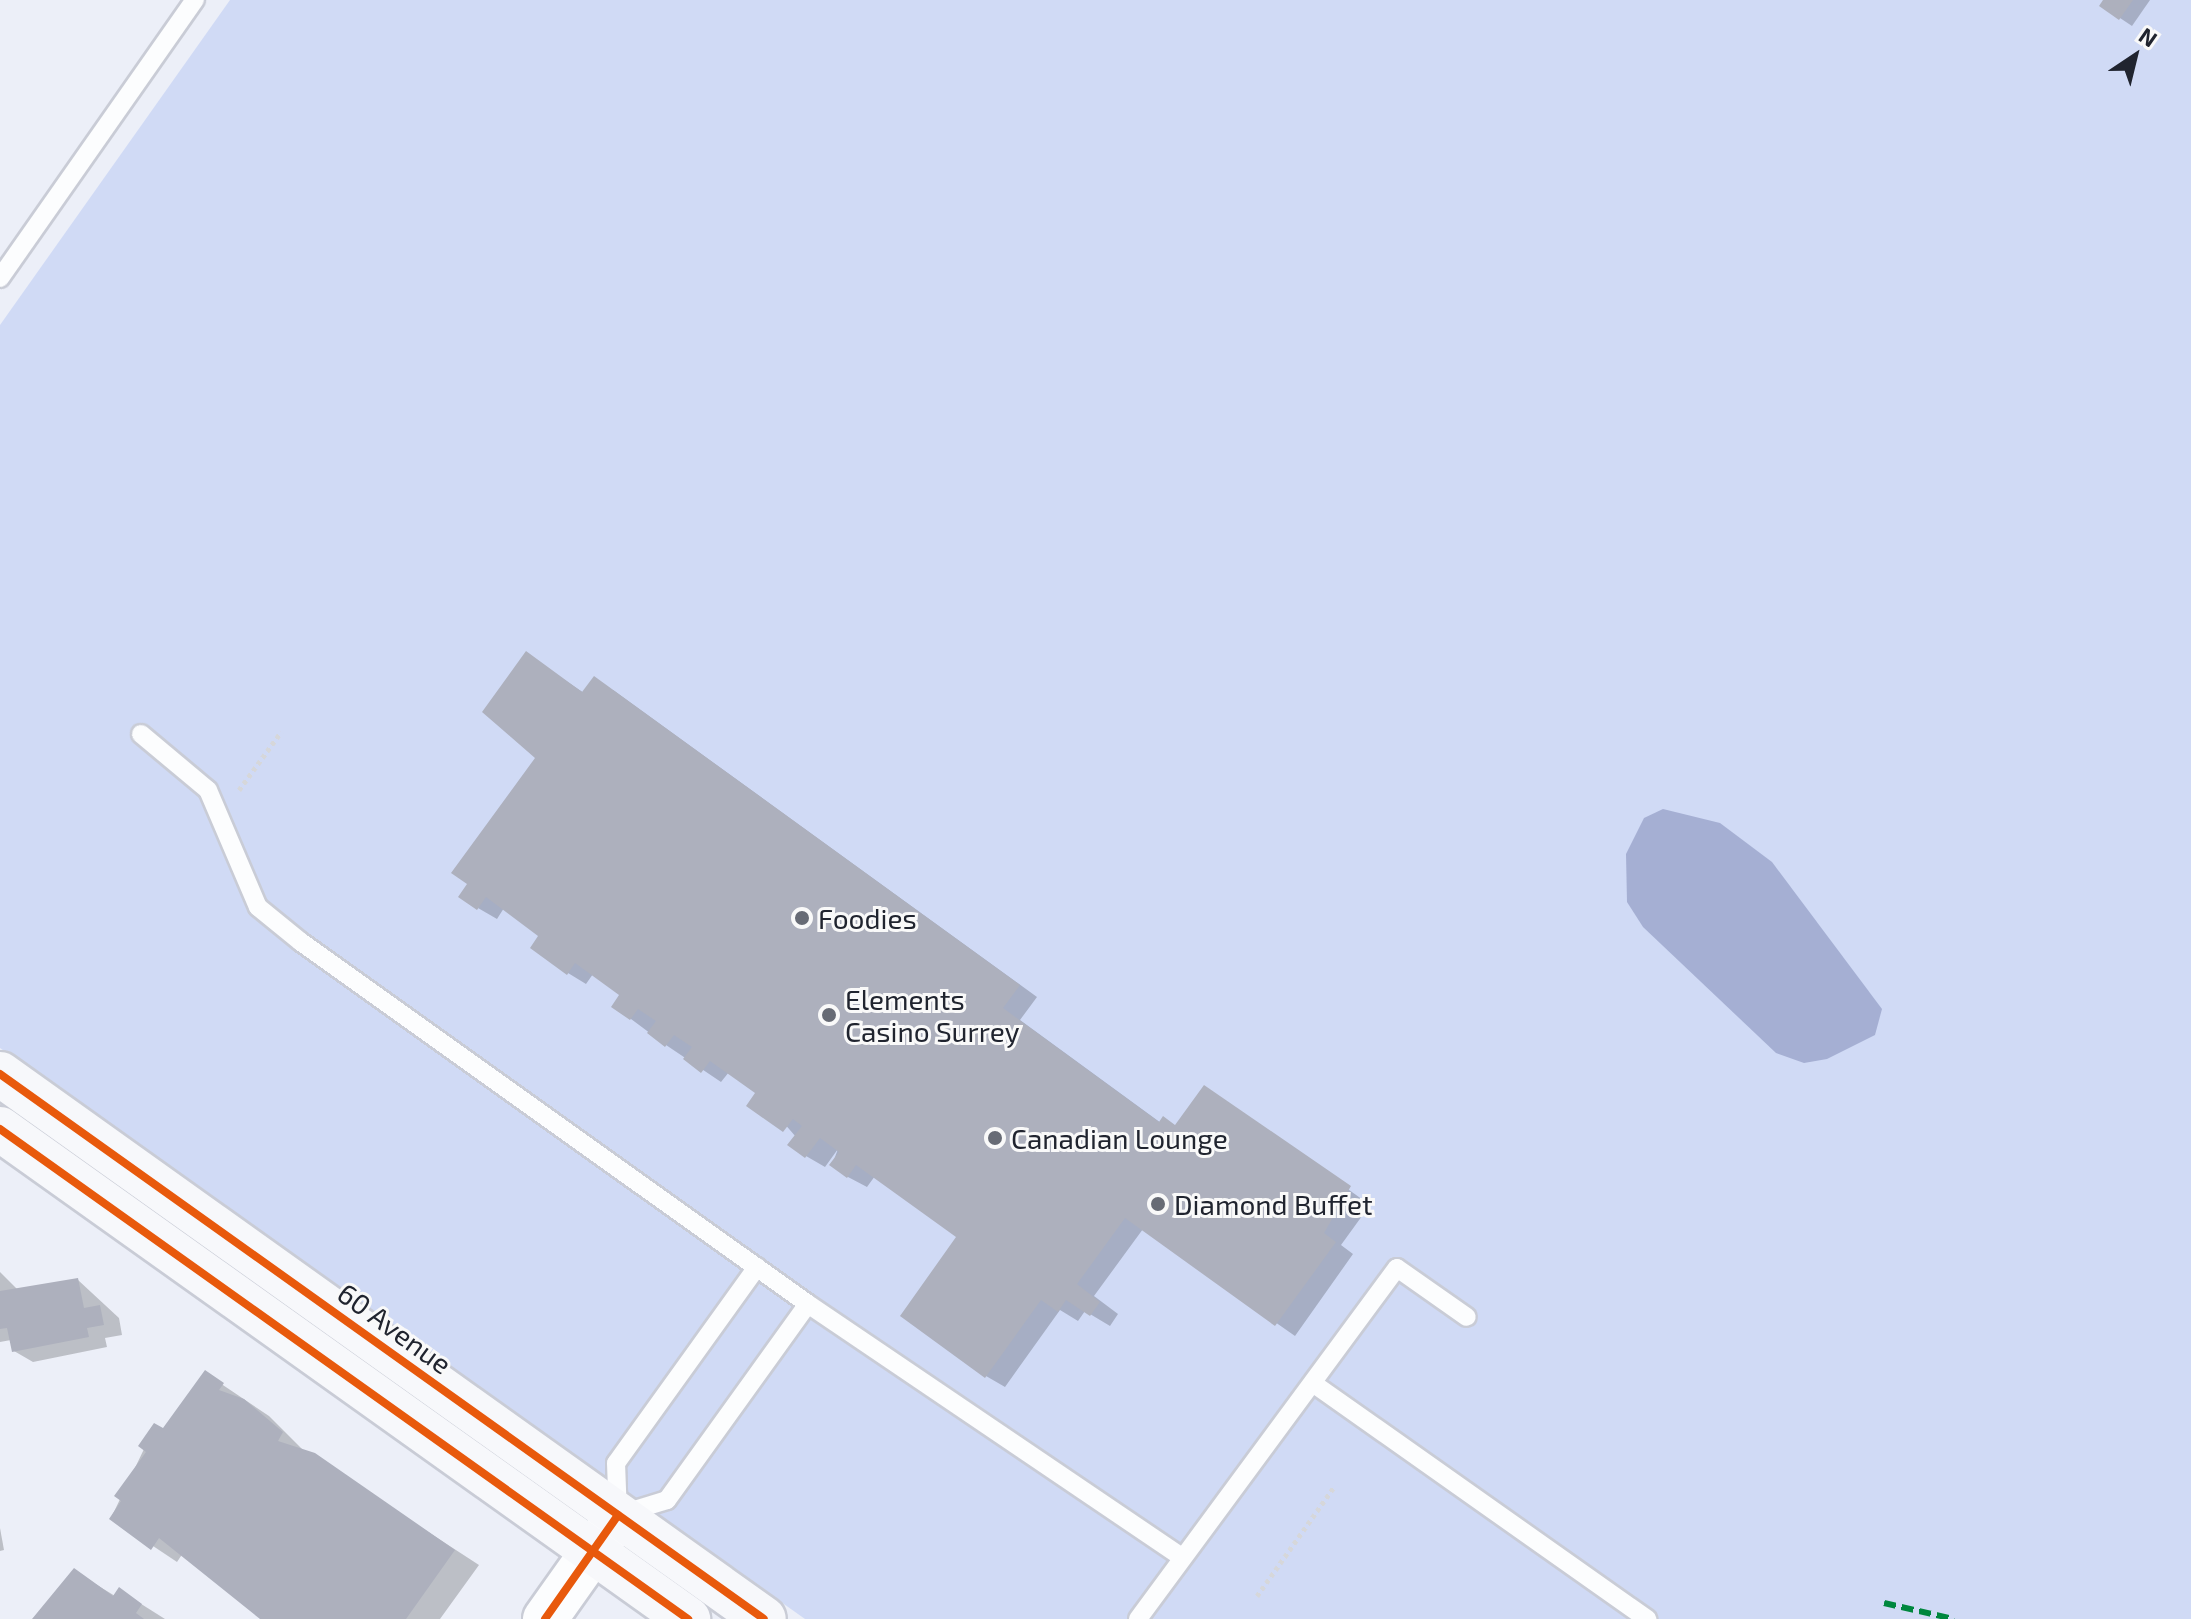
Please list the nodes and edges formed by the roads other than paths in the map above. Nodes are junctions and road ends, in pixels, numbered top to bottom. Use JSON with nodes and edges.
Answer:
{"nodes":[{"id":1,"x":195,"y":0,"type":"edge"},
{"id":2,"x":0,"y":278,"type":"edge"},
{"id":3,"x":141,"y":734,"type":"dead end"},
{"id":4,"x":0,"y":1074,"type":"edge"},
{"id":5,"x":0,"y":1098,"type":"edge"},
{"id":6,"x":0,"y":1129,"type":"edge"},
{"id":7,"x":190,"y":1208,"type":"junction"},
{"id":8,"x":757,"y":1267,"type":"junction"},
{"id":9,"x":808,"y":1304,"type":"junction"},
{"id":10,"x":1467,"y":1317,"type":"dead end"},
{"id":11,"x":1314,"y":1384,"type":"junction"},
{"id":12,"x":618,"y":1515,"type":"junction"},
{"id":13,"x":592,"y":1551,"type":"junction"},
{"id":14,"x":1182,"y":1557,"type":"junction"},
{"id":15,"x":545,"y":1619,"type":"edge"},
{"id":16,"x":688,"y":1619,"type":"edge"},
{"id":17,"x":764,"y":1619,"type":"edge"},
{"id":18,"x":1138,"y":1619,"type":"edge"},
{"id":19,"x":1647,"y":1619,"type":"edge"}],
"edges":[{"from":1,"to":2,"type":"lane"},
{"from":3,"to":8,"type":"lane"},
{"from":4,"to":7,"type":"main road","name":"60 Avenue"},
{"from":5,"to":7,"type":"main road"},
{"from":6,"to":13,"type":"main road"},
{"from":7,"to":12,"type":"main road","name":"60 Avenue"},
{"from":8,"to":9,"type":"lane"},
{"from":8,"to":12,"type":"lane"},
{"from":9,"to":12,"type":"lane"},
{"from":9,"to":14,"type":"lane"},
{"from":10,"to":11,"type":"lane"},
{"from":11,"to":14,"type":"lane"},
{"from":11,"to":19,"type":"lane"},
{"from":12,"to":13,"type":"street"},
{"from":12,"to":17,"type":"main road","name":"60 Avenue"},
{"from":13,"to":15,"type":"street"},
{"from":13,"to":16,"type":"main road"},
{"from":14,"to":18,"type":"lane"}]}
